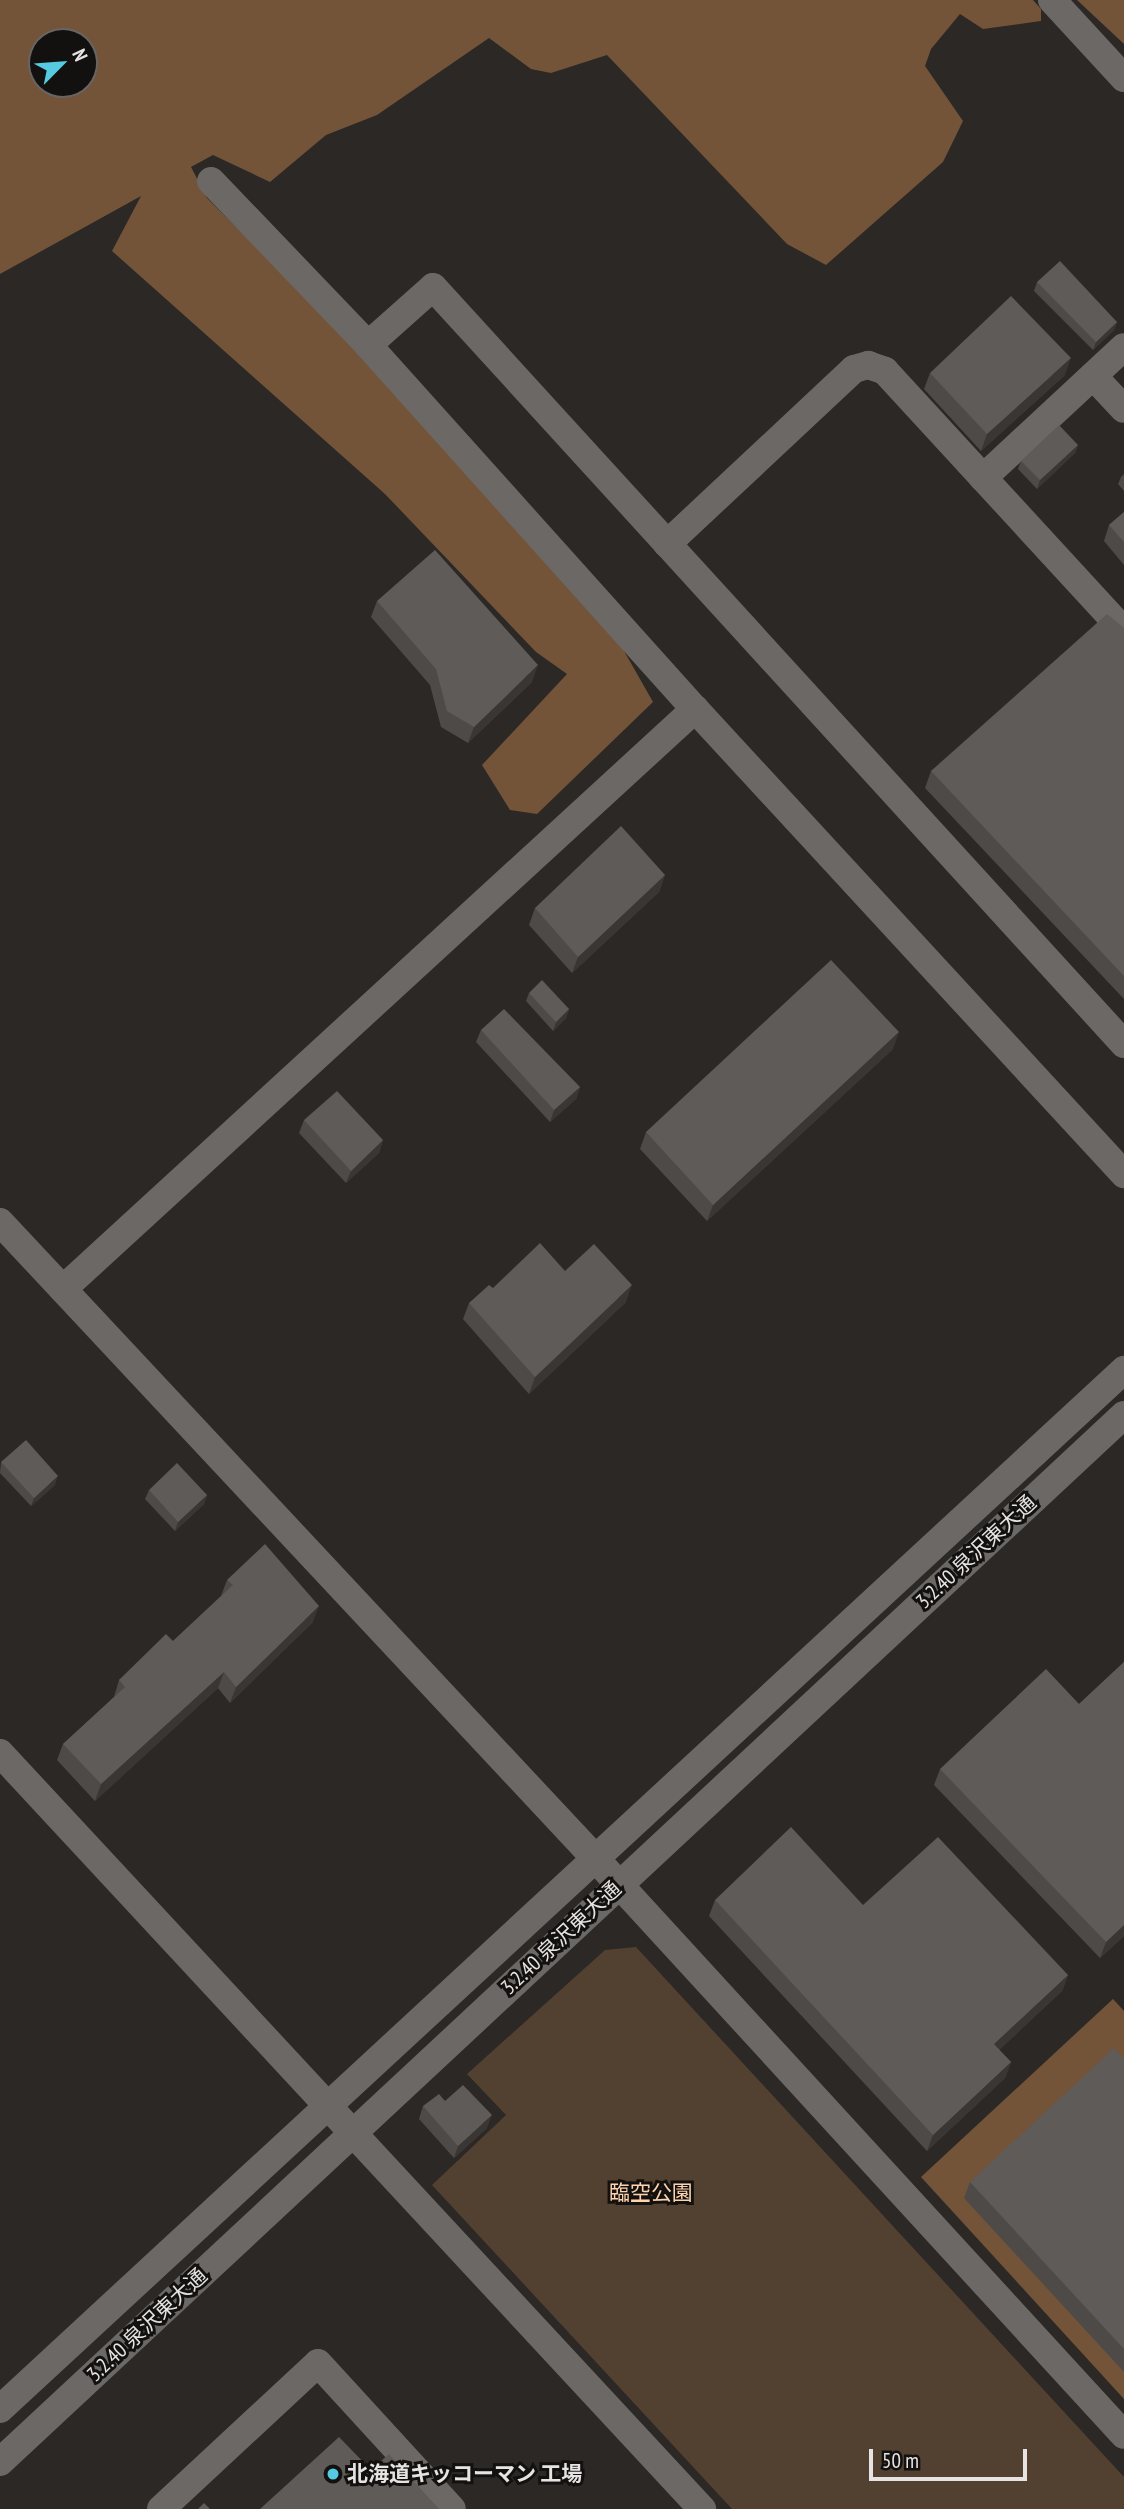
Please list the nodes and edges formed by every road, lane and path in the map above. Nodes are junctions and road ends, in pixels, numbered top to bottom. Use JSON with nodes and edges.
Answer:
{"nodes":[{"id":1,"x":1052,"y":0,"type":"edge"},
{"id":2,"x":1124,"y":78,"type":"edge"},
{"id":3,"x":211,"y":181,"type":"dead end"},
{"id":4,"x":368,"y":345,"type":"junction"},
{"id":5,"x":1124,"y":347,"type":"edge"},
{"id":6,"x":1093,"y":376,"type":"junction"},
{"id":7,"x":1124,"y":409,"type":"edge"},
{"id":8,"x":983,"y":478,"type":"junction"},
{"id":9,"x":667,"y":544,"type":"junction"},
{"id":10,"x":1124,"y":631,"type":"edge"},
{"id":11,"x":695,"y":709,"type":"junction"},
{"id":12,"x":1124,"y":1044,"type":"edge"},
{"id":13,"x":1124,"y":1174,"type":"edge"},
{"id":14,"x":0,"y":1222,"type":"edge"},
{"id":15,"x":63,"y":1289,"type":"junction"},
{"id":16,"x":1124,"y":1370,"type":"edge"},
{"id":17,"x":1124,"y":1415,"type":"edge"},
{"id":18,"x":0,"y":1753,"type":"edge"},
{"id":19,"x":594,"y":1857,"type":"junction"},
{"id":20,"x":619,"y":1885,"type":"junction"},
{"id":21,"x":328,"y":2105,"type":"junction"},
{"id":22,"x":353,"y":2132,"type":"junction"},
{"id":23,"x":0,"y":2409,"type":"edge"},
{"id":24,"x":1124,"y":2435,"type":"edge"},
{"id":25,"x":0,"y":2462,"type":"edge"},
{"id":26,"x":161,"y":2509,"type":"edge"},
{"id":27,"x":452,"y":2509,"type":"edge"},
{"id":28,"x":702,"y":2509,"type":"edge"}],
"edges":[{"from":1,"to":2,"type":"street"},
{"from":3,"to":4,"type":"street"},
{"from":4,"to":9,"type":"street"},
{"from":4,"to":11,"type":"street"},
{"from":5,"to":6,"type":"street"},
{"from":6,"to":7,"type":"street"},
{"from":6,"to":8,"type":"street"},
{"from":8,"to":9,"type":"street"},
{"from":8,"to":10,"type":"street"},
{"from":9,"to":12,"type":"street"},
{"from":11,"to":13,"type":"street"},
{"from":11,"to":15,"type":"street"},
{"from":14,"to":15,"type":"street"},
{"from":15,"to":19,"type":"street"},
{"from":16,"to":19,"type":"street","name":"3.2.40 泉沢東大通"},
{"from":17,"to":20,"type":"street","name":"3.2.40 泉沢東大通"},
{"from":18,"to":21,"type":"street"},
{"from":19,"to":20,"type":"street"},
{"from":19,"to":21,"type":"street","name":"3.2.40 泉沢東大通"},
{"from":20,"to":22,"type":"street","name":"3.2.40 泉沢東大通"},
{"from":20,"to":24,"type":"street"},
{"from":21,"to":22,"type":"street"},
{"from":21,"to":23,"type":"street","name":"3.2.40 泉沢東大通"},
{"from":22,"to":25,"type":"street","name":"3.2.40 泉沢東大通"},
{"from":22,"to":28,"type":"street"},
{"from":26,"to":27,"type":"street"}]}
